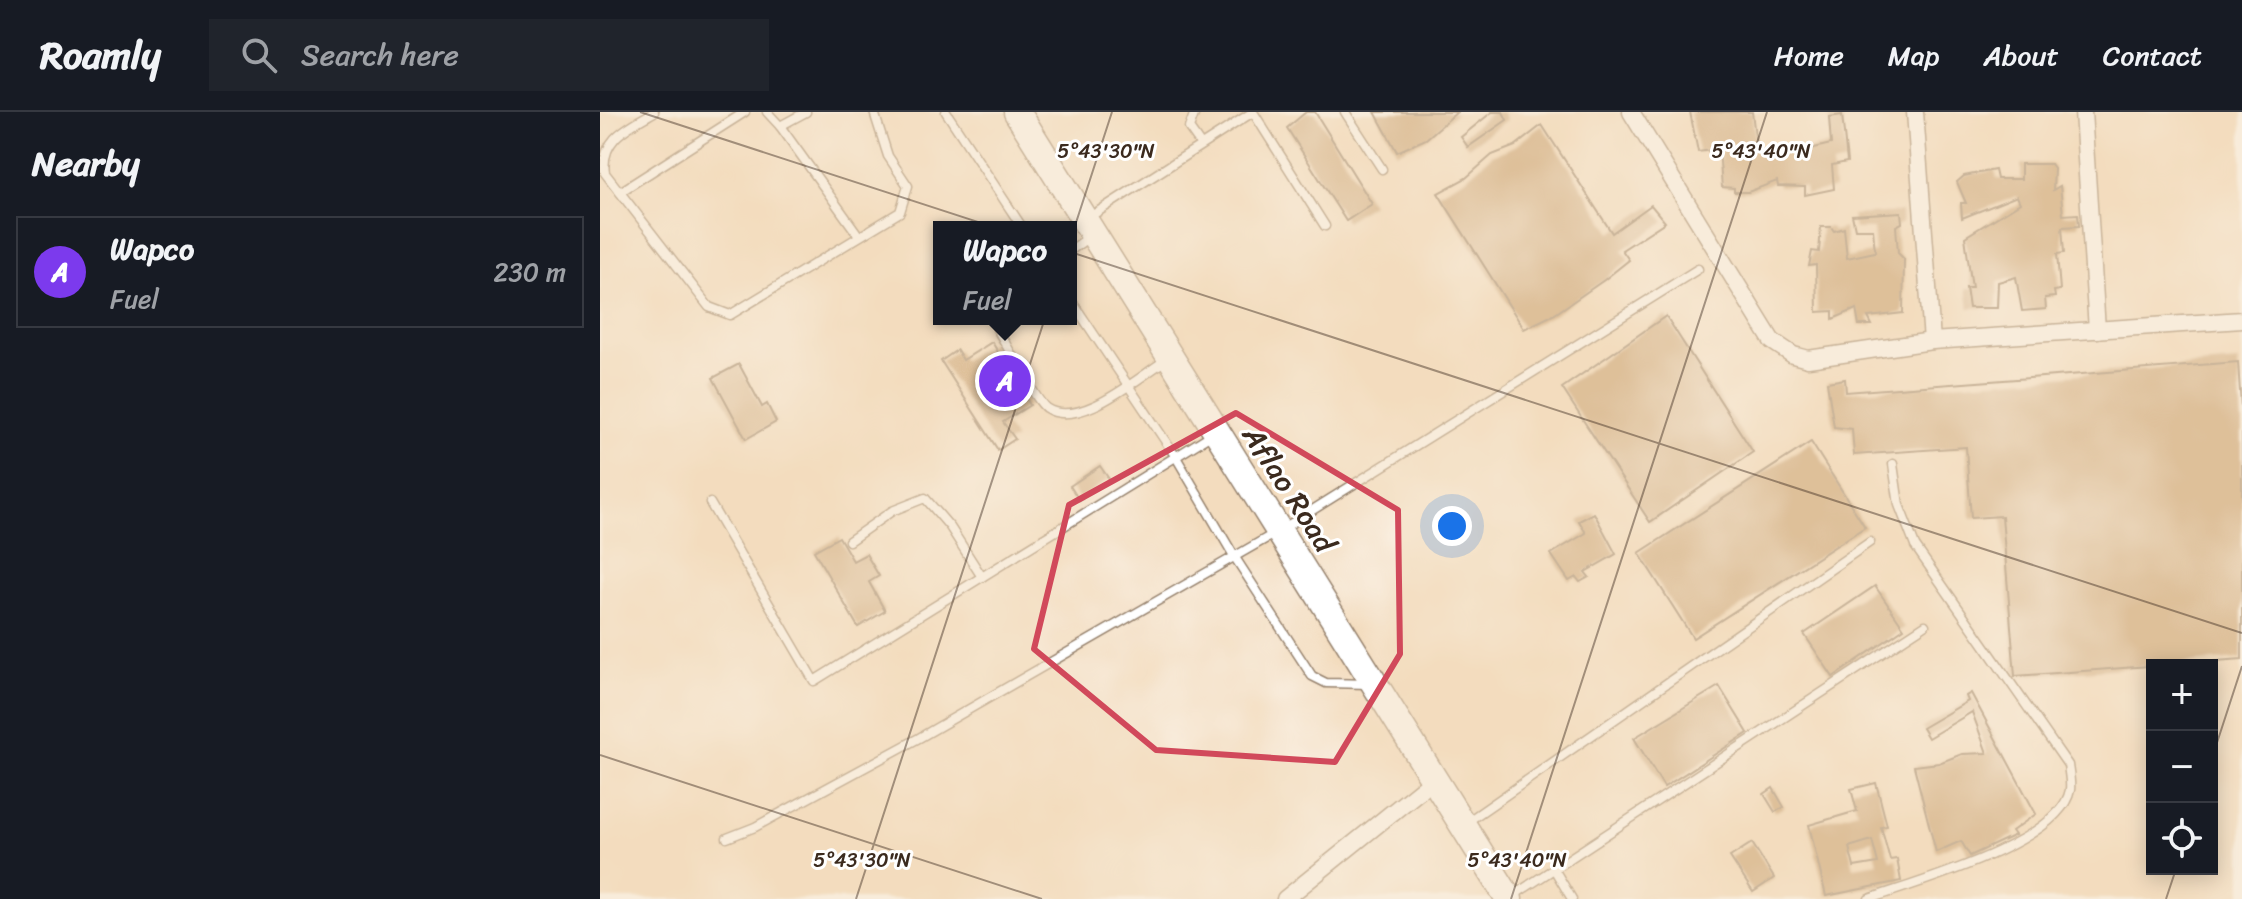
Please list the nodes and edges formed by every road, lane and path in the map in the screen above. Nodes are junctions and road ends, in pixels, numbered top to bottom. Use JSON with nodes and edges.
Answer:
{"nodes":[{"id":1,"x":654,"y":112,"type":"edge"},
{"id":2,"x":745,"y":112,"type":"edge"},
{"id":3,"x":767,"y":112,"type":"edge"},
{"id":4,"x":806,"y":112,"type":"edge"},
{"id":5,"x":874,"y":112,"type":"edge"},
{"id":6,"x":946,"y":112,"type":"edge"},
{"id":7,"x":1017,"y":112,"type":"edge"},
{"id":8,"x":1195,"y":112,"type":"edge"},
{"id":9,"x":1345,"y":112,"type":"edge"},
{"id":10,"x":1631,"y":112,"type":"edge"},
{"id":11,"x":1915,"y":112,"type":"edge"},
{"id":12,"x":2083,"y":112,"type":"edge"},
{"id":13,"x":780,"y":126,"type":"junction"},
{"id":14,"x":1201,"y":145,"type":"junction"},
{"id":15,"x":1382,"y":169,"type":"dead end"},
{"id":16,"x":620,"y":192,"type":"junction"},
{"id":17,"x":1018,"y":221,"type":"edge"},
{"id":18,"x":1325,"y":226,"type":"dead end"},
{"id":19,"x":1088,"y":228,"type":"junction"},
{"id":20,"x":859,"y":236,"type":"junction"},
{"id":21,"x":1077,"y":242,"type":"edge"},
{"id":22,"x":1698,"y":269,"type":"dead end"},
{"id":23,"x":1077,"y":309,"type":"edge"},
{"id":24,"x":2242,"y":320,"type":"edge"},
{"id":25,"x":997,"y":325,"type":"edge"},
{"id":26,"x":2097,"y":330,"type":"junction"},
{"id":27,"x":1932,"y":341,"type":"junction"},
{"id":28,"x":1169,"y":359,"type":"junction"},
{"id":29,"x":1127,"y":385,"type":"junction"},
{"id":30,"x":1215,"y":433,"type":"junction"},
{"id":31,"x":1176,"y":457,"type":"junction"},
{"id":32,"x":1893,"y":464,"type":"dead end"},
{"id":33,"x":710,"y":503,"type":"dead end"},
{"id":34,"x":1279,"y":531,"type":"junction"},
{"id":35,"x":849,"y":541,"type":"dead end"},
{"id":36,"x":1870,"y":542,"type":"dead end"},
{"id":37,"x":1234,"y":556,"type":"junction"},
{"id":38,"x":982,"y":577,"type":"junction"},
{"id":39,"x":1925,"y":625,"type":"dead end"},
{"id":40,"x":1375,"y":684,"type":"junction"},
{"id":41,"x":1434,"y":779,"type":"junction"},
{"id":42,"x":1463,"y":825,"type":"junction"},
{"id":43,"x":727,"y":838,"type":"dead end"},
{"id":44,"x":1554,"y":869,"type":"junction"},
{"id":45,"x":1285,"y":899,"type":"edge"},
{"id":46,"x":1509,"y":899,"type":"edge"},
{"id":47,"x":1572,"y":899,"type":"edge"},
{"id":48,"x":1869,"y":899,"type":"edge"}],
"edges":[{"from":1,"to":16,"type":"lane"},
{"from":2,"to":16,"type":"lane"},
{"from":3,"to":13,"type":"lane"},
{"from":4,"to":13,"type":"lane"},
{"from":5,"to":20,"type":"lane"},
{"from":6,"to":17,"type":"lane"},
{"from":7,"to":19,"type":"highway","name":"Aflao Road"},
{"from":8,"to":14,"type":"lane"},
{"from":9,"to":15,"type":"lane"},
{"from":10,"to":27,"type":"street"},
{"from":11,"to":27,"type":"street"},
{"from":12,"to":26,"type":"street"},
{"from":13,"to":20,"type":"lane"},
{"from":14,"to":18,"type":"lane"},
{"from":14,"to":19,"type":"lane"},
{"from":16,"to":20,"type":"lane"},
{"from":19,"to":21,"type":"lane"},
{"from":19,"to":28,"type":"highway","name":"Aflao Road"},
{"from":22,"to":34,"type":"lane"},
{"from":23,"to":29,"type":"lane"},
{"from":24,"to":26,"type":"street"},
{"from":25,"to":29,"type":"lane"},
{"from":26,"to":27,"type":"street"},
{"from":28,"to":29,"type":"lane"},
{"from":28,"to":30,"type":"highway","name":"Aflao Road"},
{"from":29,"to":31,"type":"lane"},
{"from":30,"to":31,"type":"lane"},
{"from":30,"to":34,"type":"highway","name":"Aflao Road"},
{"from":31,"to":37,"type":"lane"},
{"from":31,"to":38,"type":"lane"},
{"from":32,"to":48,"type":"lane"},
{"from":33,"to":38,"type":"lane"},
{"from":34,"to":37,"type":"lane"},
{"from":34,"to":40,"type":"highway","name":"Aflao Road"},
{"from":35,"to":38,"type":"lane"},
{"from":36,"to":42,"type":"lane"},
{"from":37,"to":40,"type":"lane"},
{"from":37,"to":43,"type":"lane"},
{"from":39,"to":44,"type":"lane"},
{"from":40,"to":41,"type":"highway","name":"Aflao Road"},
{"from":41,"to":42,"type":"highway","name":"Aflao Road"},
{"from":41,"to":45,"type":"street"},
{"from":42,"to":46,"type":"highway","name":"Aflao Road"},
{"from":44,"to":46,"type":"lane"},
{"from":44,"to":47,"type":"lane"}]}
